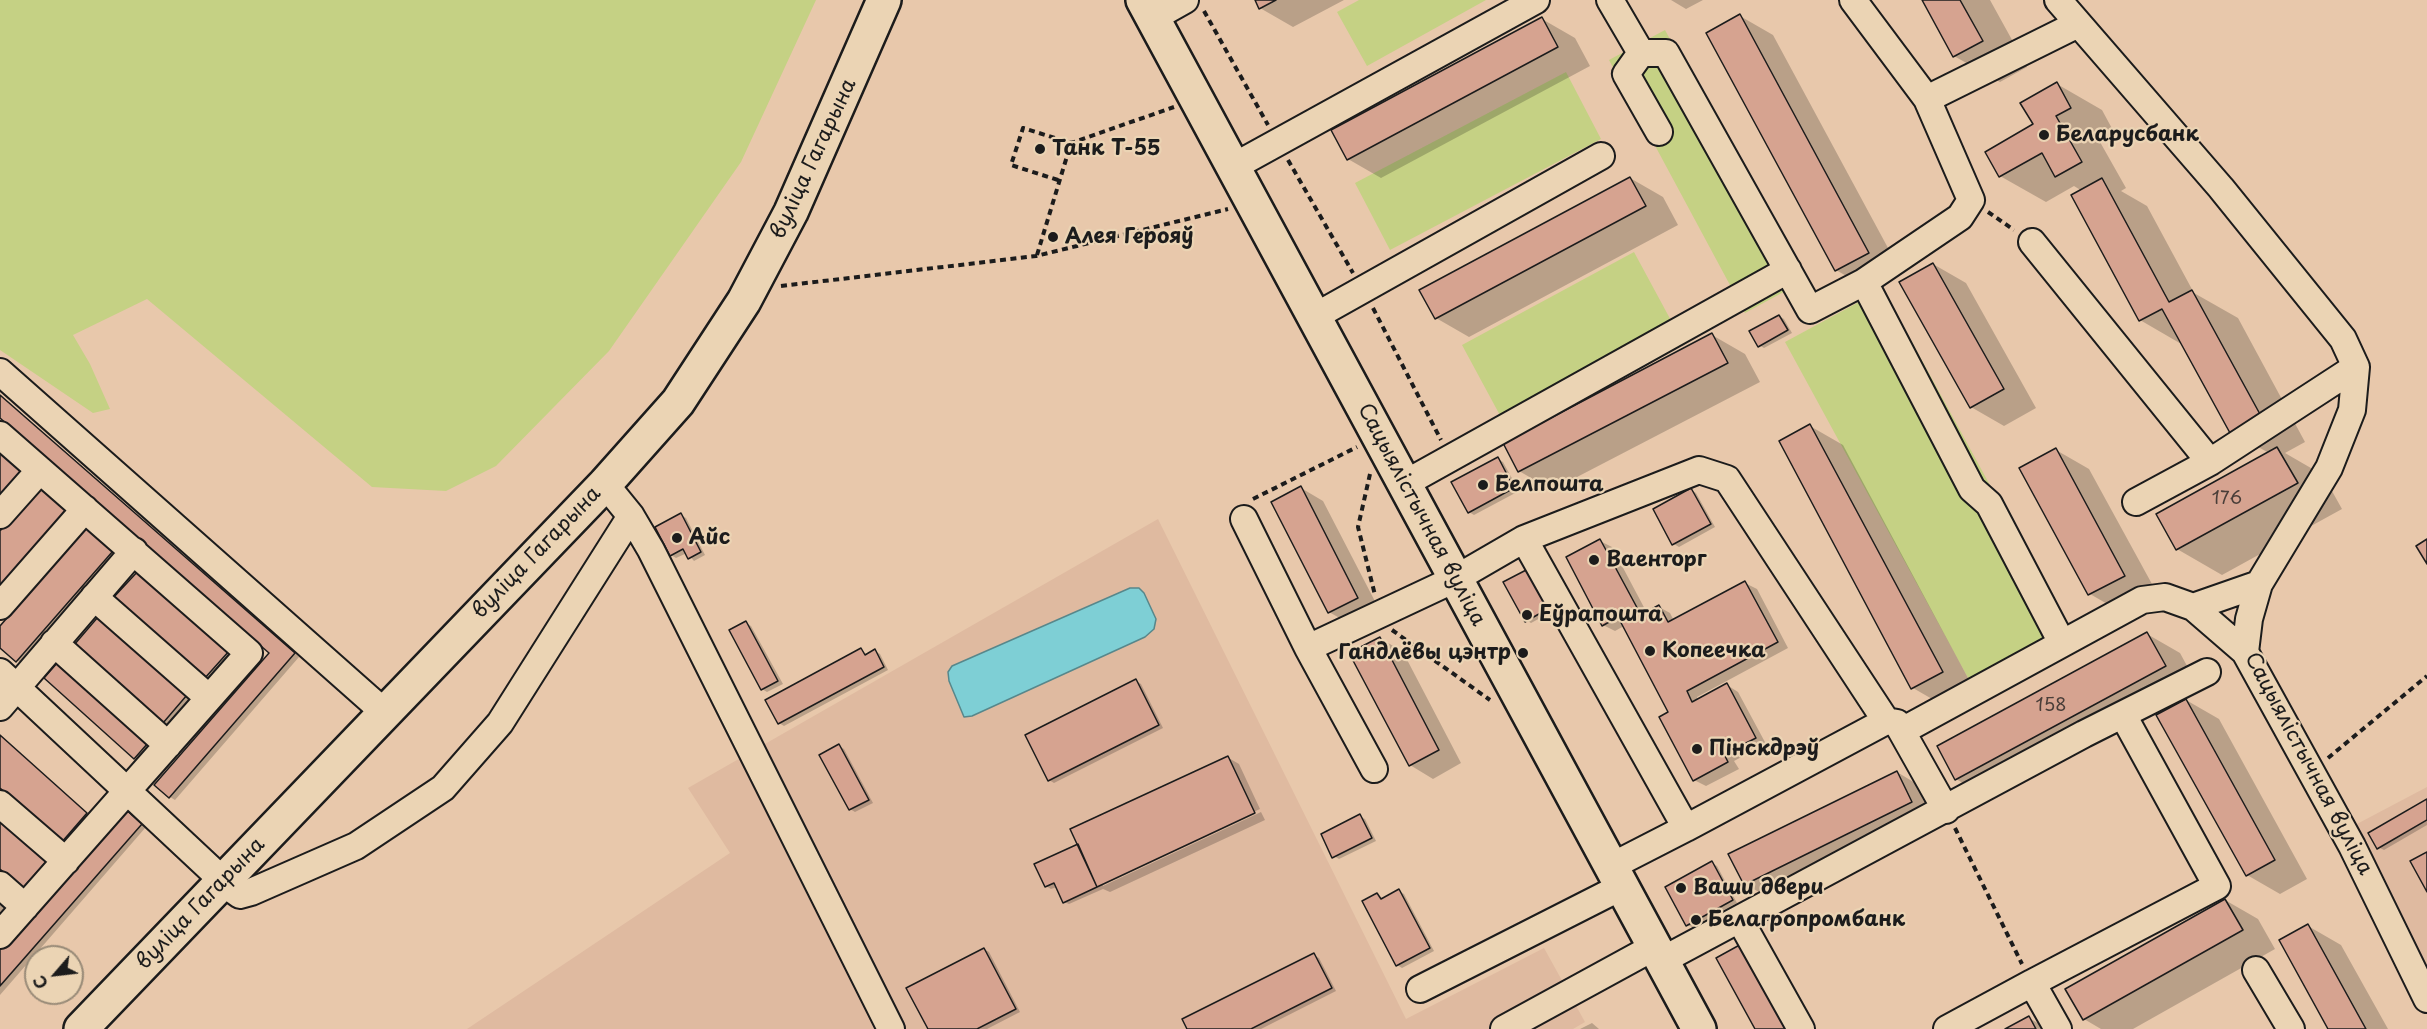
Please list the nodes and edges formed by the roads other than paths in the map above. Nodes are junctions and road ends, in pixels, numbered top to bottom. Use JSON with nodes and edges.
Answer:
{"nodes":[{"id":1,"x":884,"y":0,"type":"edge"},
{"id":2,"x":1536,"y":0,"type":"edge"},
{"id":3,"x":1610,"y":0,"type":"edge"},
{"id":4,"x":1853,"y":0,"type":"edge"},
{"id":5,"x":2058,"y":0,"type":"edge"},
{"id":6,"x":1194,"y":5,"type":"edge"},
{"id":7,"x":1148,"y":9,"type":"edge"},
{"id":8,"x":2078,"y":24,"type":"junction"},
{"id":9,"x":1641,"y":53,"type":"junction"},
{"id":10,"x":1927,"y":99,"type":"junction"},
{"id":11,"x":1659,"y":132,"type":"dead end"},
{"id":12,"x":1600,"y":156,"type":"dead end"},
{"id":13,"x":1233,"y":167,"type":"junction"},
{"id":14,"x":2032,"y":242,"type":"road end"},
{"id":15,"x":1788,"y":270,"type":"junction"},
{"id":16,"x":1864,"y":282,"type":"junction"},
{"id":17,"x":1314,"y":317,"type":"junction"},
{"id":18,"x":2356,"y":367,"type":"junction"},
{"id":19,"x":0,"y":372,"type":"edge"},
{"id":20,"x":0,"y":435,"type":"edge"},
{"id":21,"x":2210,"y":462,"type":"junction"},
{"id":22,"x":40,"y":470,"type":"junction"},
{"id":23,"x":1401,"y":480,"type":"junction"},
{"id":24,"x":605,"y":484,"type":"junction"},
{"id":25,"x":2136,"y":502,"type":"dead end"},
{"id":26,"x":85,"y":509,"type":"junction"},
{"id":27,"x":0,"y":515,"type":"edge"},
{"id":28,"x":631,"y":516,"type":"junction"},
{"id":29,"x":1244,"y":519,"type":"road end"},
{"id":30,"x":1524,"y":539,"type":"junction"},
{"id":31,"x":134,"y":551,"type":"junction"},
{"id":32,"x":1455,"y":579,"type":"junction"},
{"id":33,"x":2259,"y":584,"type":"junction"},
{"id":34,"x":94,"y":597,"type":"junction"},
{"id":35,"x":0,"y":606,"type":"edge"},
{"id":36,"x":2193,"y":607,"type":"junction"},
{"id":37,"x":54,"y":643,"type":"junction"},
{"id":38,"x":2062,"y":644,"type":"junction"},
{"id":39,"x":1308,"y":648,"type":"junction"},
{"id":40,"x":2245,"y":652,"type":"junction"},
{"id":41,"x":2207,"y":672,"type":"dead end"},
{"id":42,"x":8,"y":679,"type":"edge"},
{"id":43,"x":209,"y":698,"type":"junction"},
{"id":44,"x":0,"y":707,"type":"edge"},
{"id":45,"x":384,"y":712,"type":"junction"},
{"id":46,"x":2123,"y":715,"type":"junction"},
{"id":47,"x":1894,"y":726,"type":"junction"},
{"id":48,"x":168,"y":745,"type":"junction"},
{"id":49,"x":1374,"y":769,"type":"dead end"},
{"id":50,"x":128,"y":790,"type":"junction"},
{"id":51,"x":0,"y":804,"type":"edge"},
{"id":52,"x":1946,"y":810,"type":"junction"},
{"id":53,"x":1686,"y":828,"type":"junction"},
{"id":54,"x":66,"y":861,"type":"junction"},
{"id":55,"x":1616,"y":877,"type":"junction"},
{"id":56,"x":225,"y":879,"type":"junction"},
{"id":57,"x":0,"y":885,"type":"edge"},
{"id":58,"x":25,"y":907,"type":"junction"},
{"id":59,"x":1740,"y":920,"type":"junction"},
{"id":60,"x":0,"y":935,"type":"edge"},
{"id":61,"x":1658,"y":954,"type":"junction"},
{"id":62,"x":2256,"y":970,"type":"dead end"},
{"id":63,"x":2032,"y":983,"type":"junction"},
{"id":64,"x":1420,"y":989,"type":"dead end"},
{"id":65,"x":2427,"y":999,"type":"edge"},
{"id":66,"x":81,"y":1029,"type":"edge"},
{"id":67,"x":891,"y":1029,"type":"edge"},
{"id":68,"x":1504,"y":1029,"type":"edge"},
{"id":69,"x":1699,"y":1029,"type":"edge"},
{"id":70,"x":1801,"y":1029,"type":"edge"},
{"id":71,"x":1947,"y":1029,"type":"edge"},
{"id":72,"x":2058,"y":1029,"type":"edge"},
{"id":73,"x":2291,"y":1029,"type":"edge"}],
"edges":[{"from":1,"to":24,"type":"main road","name":"вуліца Гагарына"},
{"from":2,"to":13,"type":"street"},
{"from":3,"to":9,"type":"street"},
{"from":4,"to":10,"type":"street"},
{"from":5,"to":8,"type":"street"},
{"from":6,"to":7,"type":"street"},
{"from":7,"to":13,"type":"main road","name":"Сацыялістычная вуліца"},
{"from":8,"to":10,"type":"street"},
{"from":8,"to":18,"type":"street"},
{"from":9,"to":11,"type":"street"},
{"from":9,"to":15,"type":"street"},
{"from":10,"to":16,"type":"street"},
{"from":12,"to":17,"type":"street"},
{"from":13,"to":17,"type":"main road","name":"Сацыялістычная вуліца"},
{"from":14,"to":21,"type":"street"},
{"from":15,"to":16,"type":"street"},
{"from":15,"to":23,"type":"street"},
{"from":16,"to":38,"type":"street"},
{"from":17,"to":23,"type":"main road","name":"Сацыялістычная вуліца"},
{"from":18,"to":21,"type":"street"},
{"from":18,"to":33,"type":"street","name":"Сацыялістычная вуліца"},
{"from":19,"to":45,"type":"street"},
{"from":20,"to":22,"type":"street"},
{"from":21,"to":25,"type":"street"},
{"from":22,"to":26,"type":"street"},
{"from":22,"to":27,"type":"street"},
{"from":23,"to":32,"type":"main road","name":"Сацыялістычная вуліца"},
{"from":24,"to":28,"type":"street"},
{"from":24,"to":45,"type":"main road","name":"вуліца Гагарына"},
{"from":26,"to":31,"type":"street"},
{"from":26,"to":35,"type":"street"},
{"from":28,"to":56,"type":"street"},
{"from":28,"to":67,"type":"street"},
{"from":29,"to":39,"type":"street"},
{"from":30,"to":32,"type":"street"},
{"from":30,"to":47,"type":"street"},
{"from":30,"to":53,"type":"street"},
{"from":31,"to":34,"type":"street"},
{"from":31,"to":43,"type":"street"},
{"from":32,"to":39,"type":"street"},
{"from":32,"to":55,"type":"main road","name":"Сацыялістычная вуліца"},
{"from":33,"to":36,"type":"street"},
{"from":33,"to":40,"type":"street","name":"Сацыялістычная вуліца"},
{"from":34,"to":37,"type":"street"},
{"from":34,"to":43,"type":"street"},
{"from":36,"to":38,"type":"street"},
{"from":36,"to":40,"type":"street"},
{"from":37,"to":42,"type":"street"},
{"from":37,"to":48,"type":"street"},
{"from":38,"to":47,"type":"street"},
{"from":39,"to":49,"type":"street"},
{"from":40,"to":65,"type":"street","name":"Сацыялістычная вуліца"},
{"from":41,"to":46,"type":"street"},
{"from":42,"to":44,"type":"street"},
{"from":42,"to":50,"type":"street"},
{"from":43,"to":48,"type":"street"},
{"from":45,"to":56,"type":"main road","name":"вуліца Гагарына"},
{"from":46,"to":52,"type":"street"},
{"from":46,"to":63,"type":"street"},
{"from":47,"to":52,"type":"street"},
{"from":47,"to":53,"type":"street"},
{"from":48,"to":50,"type":"street"},
{"from":50,"to":54,"type":"street"},
{"from":50,"to":56,"type":"street"},
{"from":51,"to":54,"type":"street"},
{"from":52,"to":59,"type":"street"},
{"from":53,"to":55,"type":"street"},
{"from":54,"to":58,"type":"street"},
{"from":55,"to":61,"type":"main road","name":"Сацыялістычная вуліца"},
{"from":55,"to":64,"type":"street"},
{"from":56,"to":66,"type":"main road","name":"вуліца Гагарына"},
{"from":57,"to":58,"type":"street"},
{"from":58,"to":60,"type":"street"},
{"from":59,"to":61,"type":"street"},
{"from":59,"to":70,"type":"street"},
{"from":61,"to":68,"type":"street"},
{"from":61,"to":69,"type":"main road","name":"Сацыялістычная вуліца"},
{"from":62,"to":73,"type":"street"},
{"from":63,"to":71,"type":"street"},
{"from":63,"to":72,"type":"street"}]}
